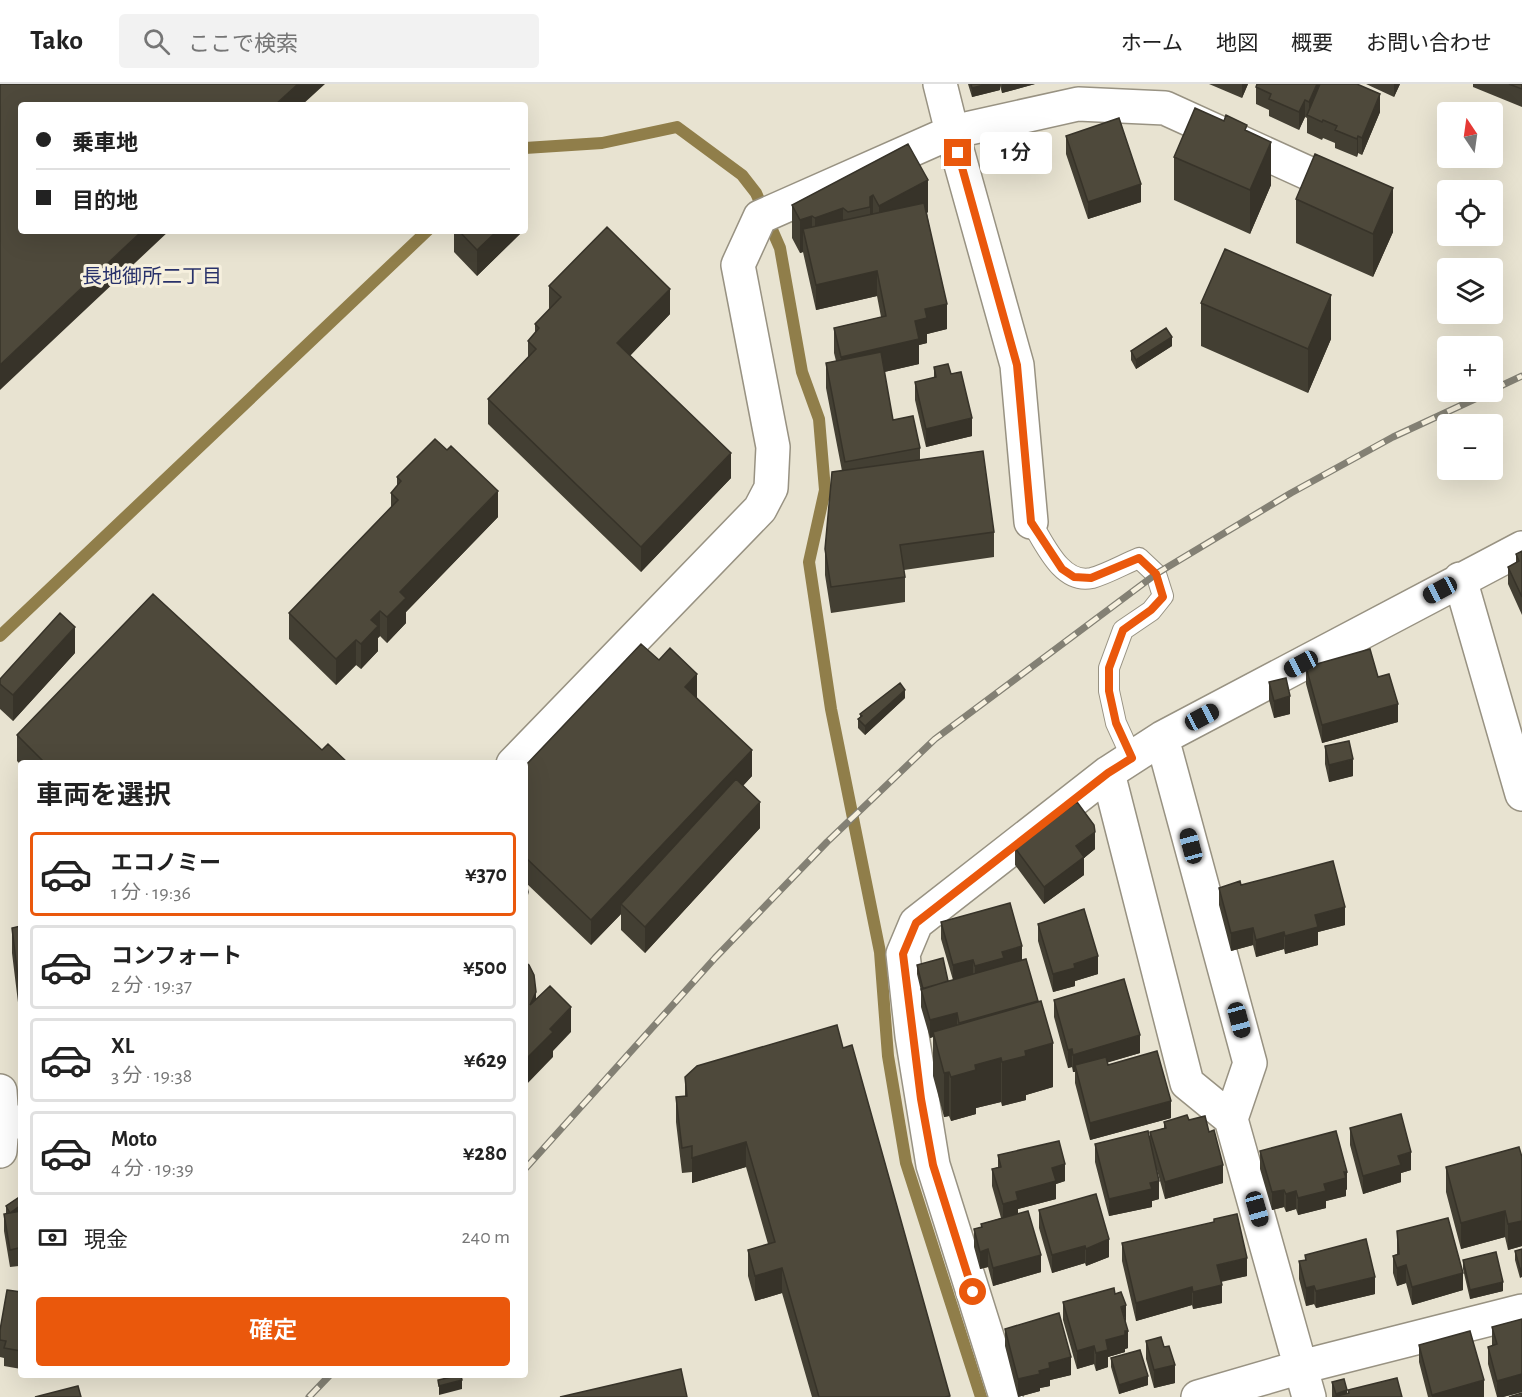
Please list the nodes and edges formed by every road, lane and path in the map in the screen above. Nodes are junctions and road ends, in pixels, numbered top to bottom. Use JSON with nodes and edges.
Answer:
{"nodes":[{"id":1,"x":940,"y":84,"type":"edge"},
{"id":2,"x":1170,"y":96,"type":"edge"},
{"id":3,"x":952,"y":132,"type":"junction"},
{"id":4,"x":1343,"y":189,"type":"edge"},
{"id":5,"x":1031,"y":522,"type":"joint"},
{"id":6,"x":1522,"y":548,"type":"edge"},
{"id":7,"x":1460,"y":579,"type":"junction"},
{"id":8,"x":1162,"y":738,"type":"junction"},
{"id":9,"x":517,"y":760,"type":"edge"},
{"id":10,"x":1120,"y":765,"type":"junction"},
{"id":11,"x":1522,"y":794,"type":"edge"},
{"id":12,"x":1231,"y":1119,"type":"junction"},
{"id":13,"x":1522,"y":1311,"type":"edge"},
{"id":14,"x":1305,"y":1382,"type":"edge"},
{"id":15,"x":1006,"y":1397,"type":"edge"},
{"id":16,"x":1198,"y":1397,"type":"edge"}],
"edges":[{"from":1,"to":3,"type":"street"},
{"from":2,"to":3,"type":"street"},
{"from":2,"to":4,"type":"street"},
{"from":3,"to":5,"type":"street"},
{"from":3,"to":9,"type":"street"},
{"from":5,"to":10,"type":"lane"},
{"from":6,"to":7,"type":"street"},
{"from":7,"to":8,"type":"street"},
{"from":7,"to":11,"type":"street"},
{"from":8,"to":10,"type":"street"},
{"from":8,"to":12,"type":"street"},
{"from":10,"to":12,"type":"street"},
{"from":10,"to":15,"type":"street"},
{"from":12,"to":14,"type":"street"},
{"from":13,"to":14,"type":"street"},
{"from":14,"to":16,"type":"street"}]}
